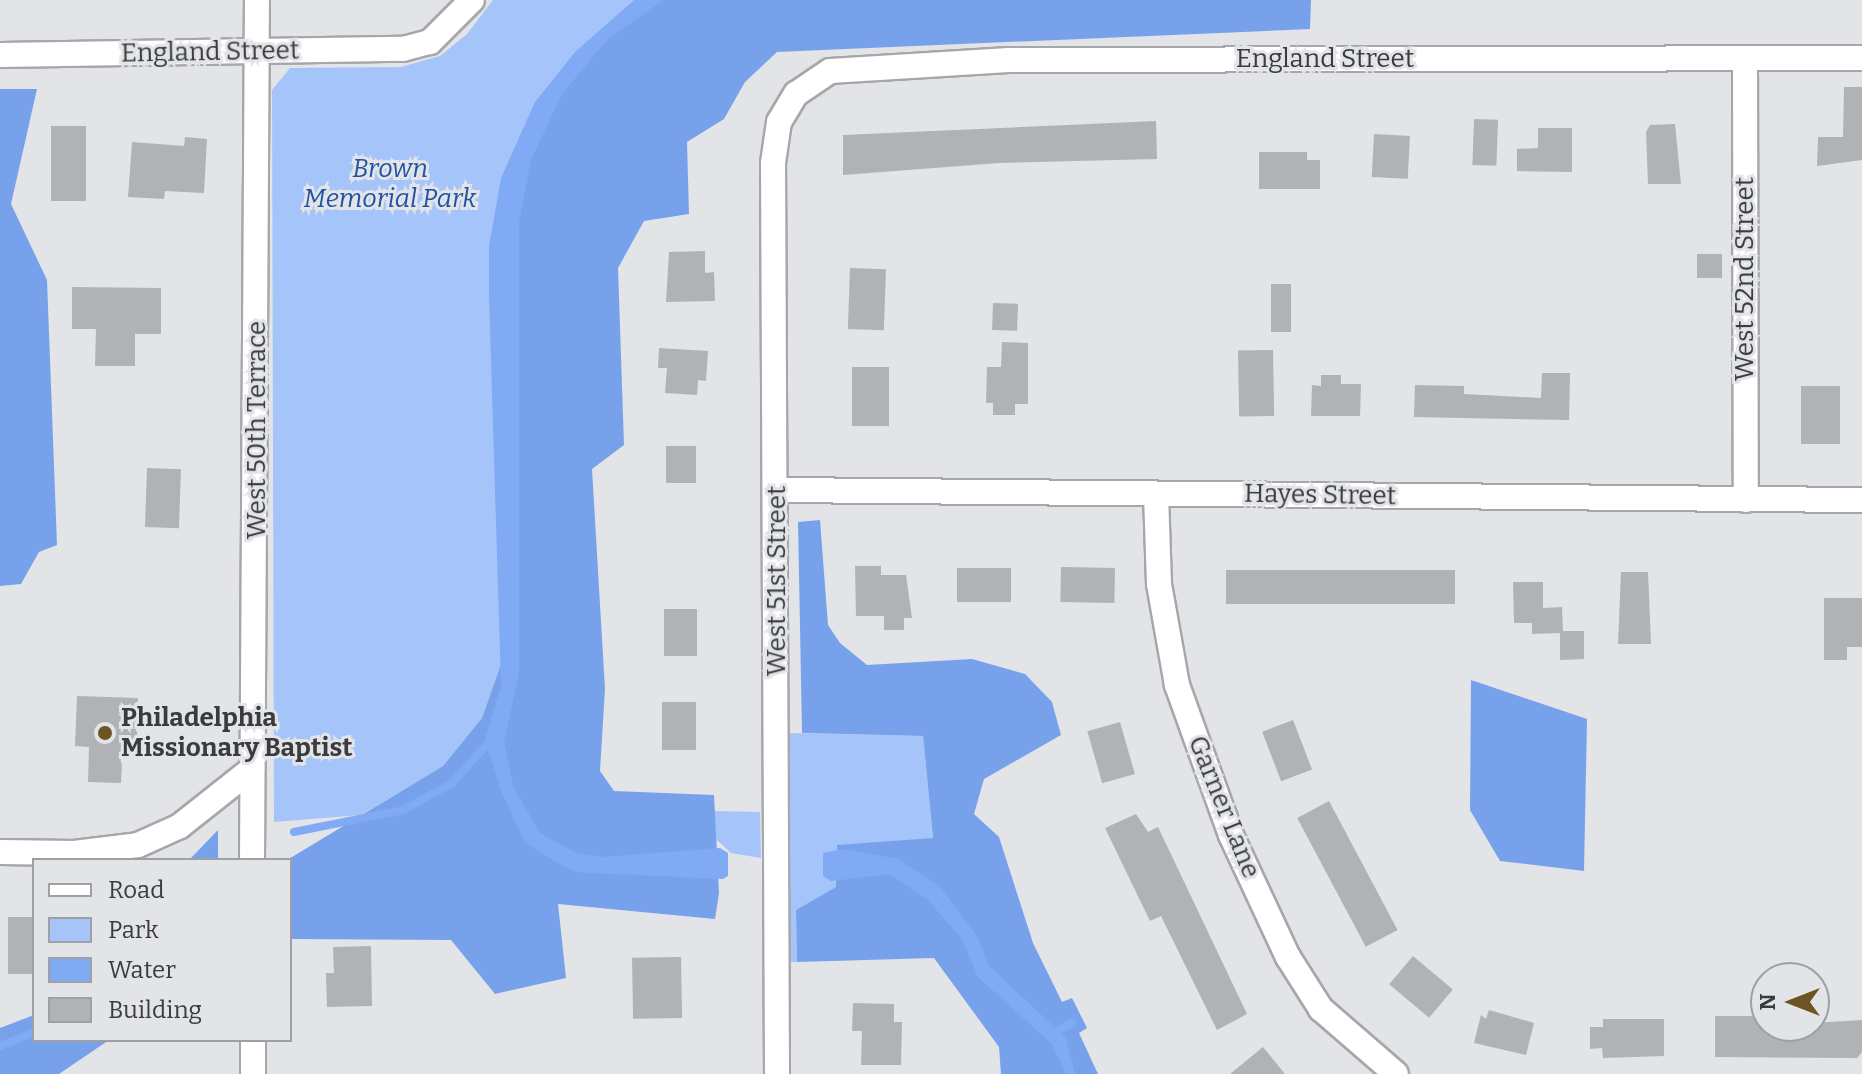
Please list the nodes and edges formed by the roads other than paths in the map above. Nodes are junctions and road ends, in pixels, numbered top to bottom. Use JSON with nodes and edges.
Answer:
{"nodes":[{"id":1,"x":257,"y":0,"type":"edge"},
{"id":2,"x":472,"y":0,"type":"edge"},
{"id":3,"x":258,"y":52,"type":"junction"},
{"id":4,"x":0,"y":55,"type":"edge"},
{"id":5,"x":1745,"y":58,"type":"junction"},
{"id":6,"x":1862,"y":58,"type":"edge"},
{"id":7,"x":796,"y":94,"type":"joint"},
{"id":8,"x":778,"y":490,"type":"junction"},
{"id":9,"x":1156,"y":494,"type":"junction"},
{"id":10,"x":1746,"y":500,"type":"junction"},
{"id":11,"x":1862,"y":500,"type":"edge"},
{"id":12,"x":252,"y":769,"type":"junction"},
{"id":13,"x":0,"y":852,"type":"edge"},
{"id":14,"x":252,"y":858,"type":"edge"},
{"id":15,"x":253,"y":1042,"type":"edge"},
{"id":16,"x":253,"y":1074,"type":"edge"},
{"id":17,"x":777,"y":1074,"type":"edge"},
{"id":18,"x":1396,"y":1074,"type":"edge"}],
"edges":[{"from":1,"to":3,"type":"street","name":"West 50th Terrace"},
{"from":2,"to":3,"type":"street","name":"England Street"},
{"from":3,"to":4,"type":"street","name":"England Street"},
{"from":3,"to":12,"type":"street","name":"West 50th Terrace"},
{"from":5,"to":6,"type":"street","name":"England Street"},
{"from":5,"to":7,"type":"street","name":"England Street"},
{"from":5,"to":10,"type":"street","name":"West 52nd Street"},
{"from":7,"to":8,"type":"street","name":"West 51st Street"},
{"from":8,"to":9,"type":"street","name":"Hayes Street"},
{"from":8,"to":17,"type":"street","name":"West 51st Street"},
{"from":9,"to":10,"type":"street","name":"Hayes Street"},
{"from":9,"to":18,"type":"street","name":"Garner Lane"},
{"from":10,"to":11,"type":"street","name":"Hayes Street"},
{"from":12,"to":13,"type":"street"},
{"from":12,"to":14,"type":"street","name":"West 50th Terrace"},
{"from":15,"to":16,"type":"street"}]}
